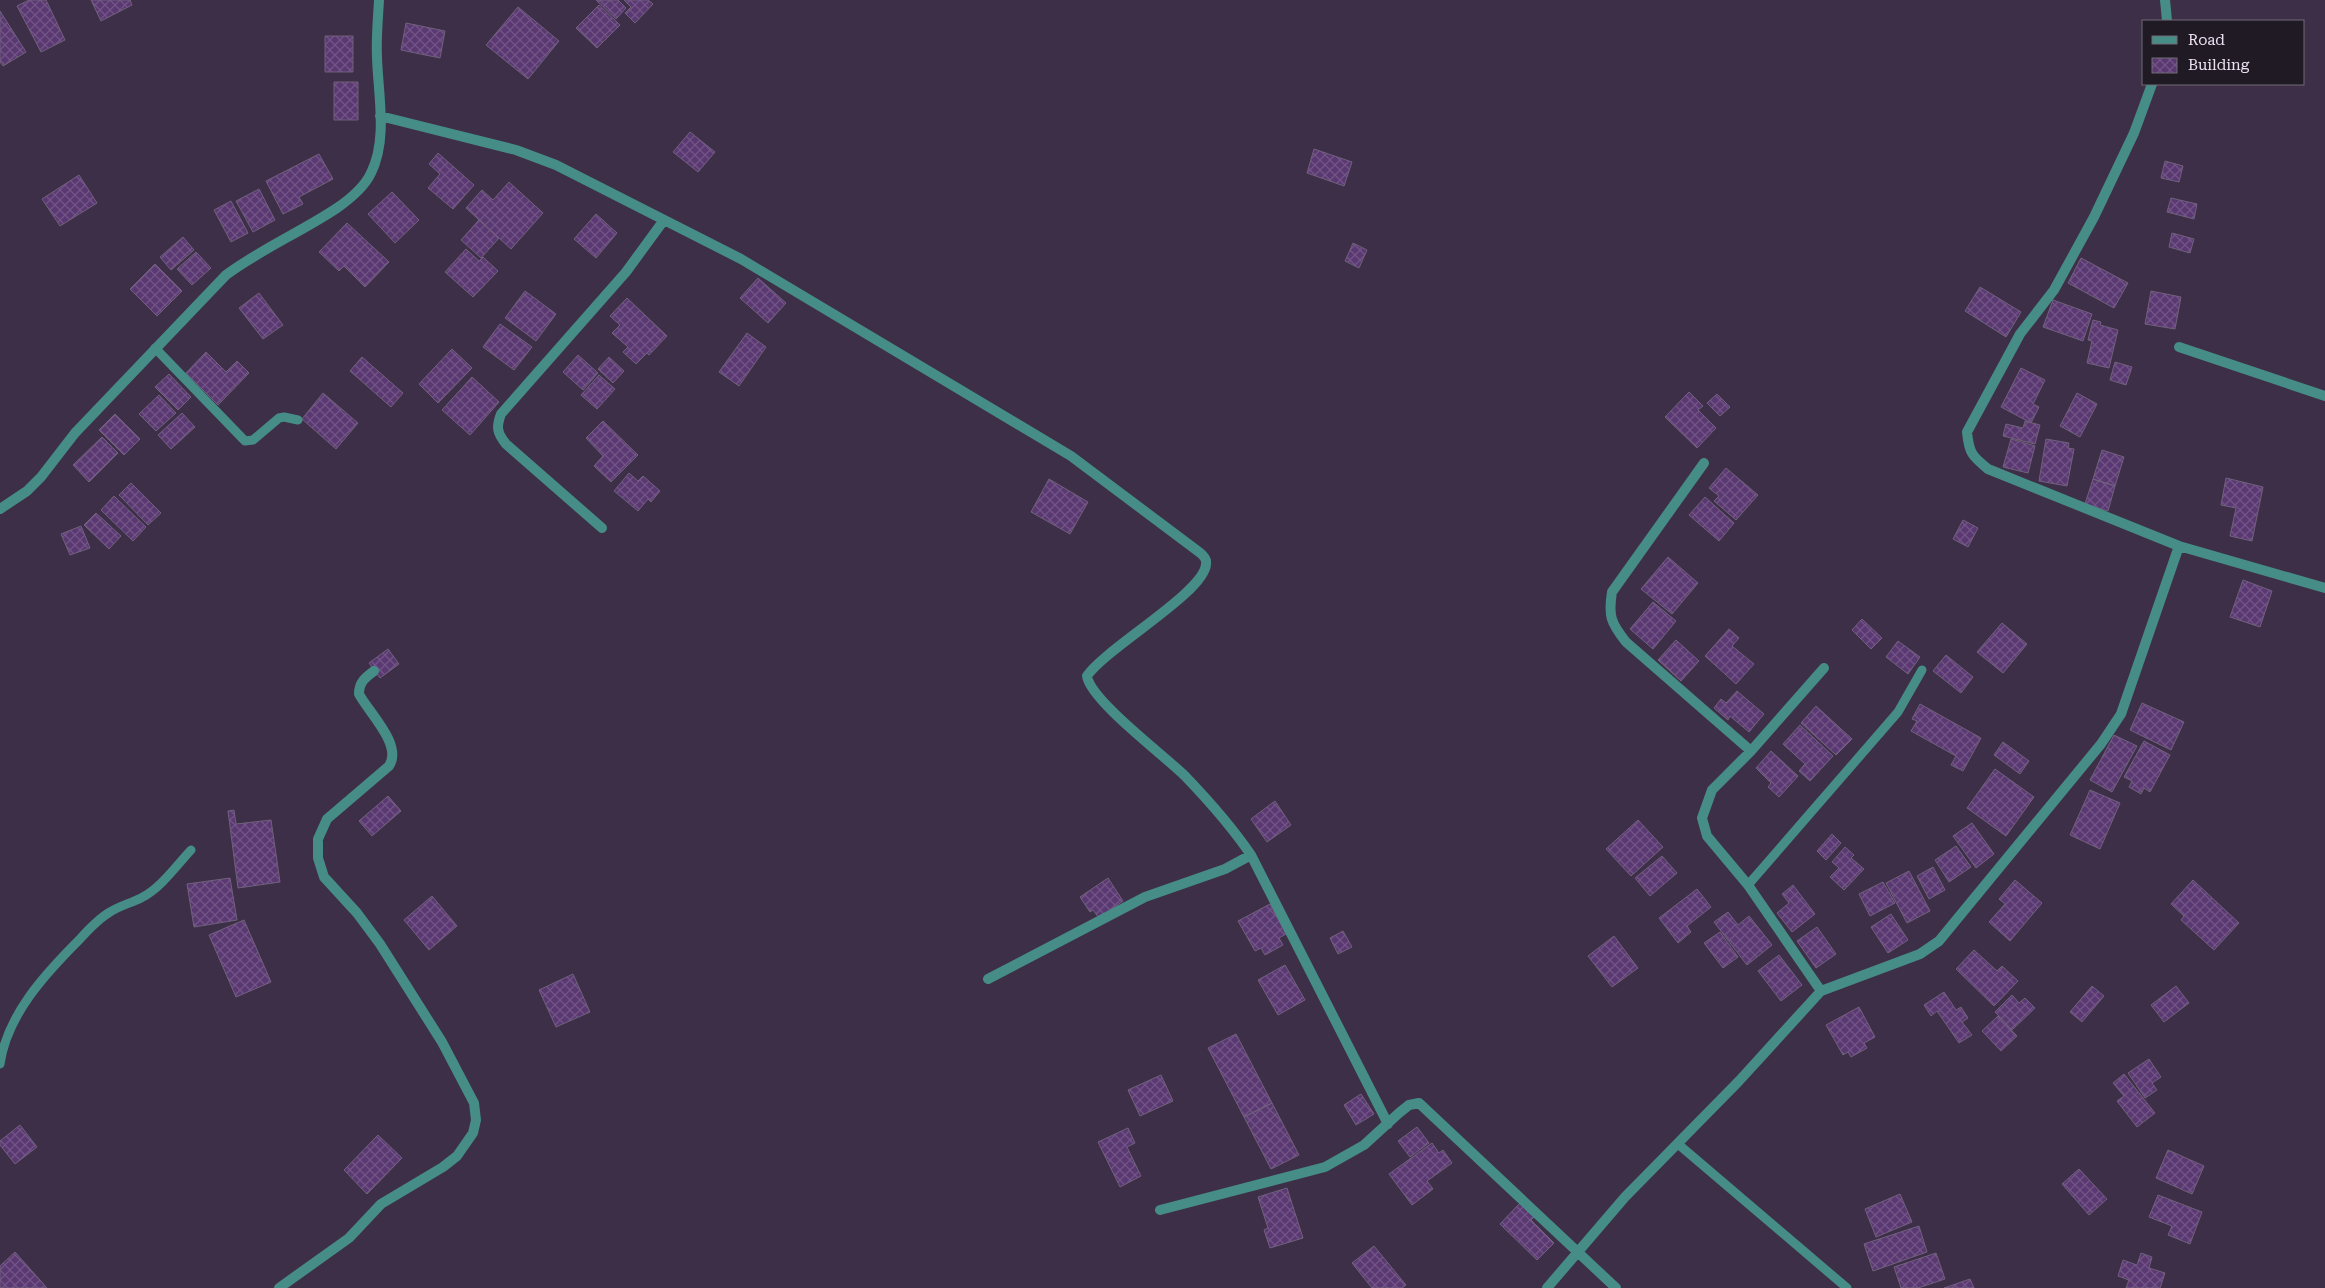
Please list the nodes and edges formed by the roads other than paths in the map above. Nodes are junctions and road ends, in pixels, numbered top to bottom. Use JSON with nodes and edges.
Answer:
{"nodes":[{"id":1,"x":379,"y":0,"type":"edge"},
{"id":2,"x":2165,"y":0,"type":"edge"},
{"id":3,"x":2167,"y":20,"type":"edge"},
{"id":4,"x":2152,"y":85,"type":"edge"},
{"id":5,"x":380,"y":116,"type":"junction"},
{"id":6,"x":664,"y":220,"type":"junction"},
{"id":7,"x":2180,"y":347,"type":"dead end"},
{"id":8,"x":155,"y":348,"type":"junction"},
{"id":9,"x":2325,"y":396,"type":"edge"},
{"id":10,"x":298,"y":420,"type":"dead end"},
{"id":11,"x":1704,"y":463,"type":"dead end"},
{"id":12,"x":0,"y":509,"type":"edge"},
{"id":13,"x":602,"y":528,"type":"dead end"},
{"id":14,"x":2179,"y":546,"type":"junction"},
{"id":15,"x":2325,"y":588,"type":"edge"},
{"id":16,"x":1824,"y":668,"type":"dead end"},
{"id":17,"x":1922,"y":670,"type":"dead end"},
{"id":18,"x":374,"y":671,"type":"dead end"},
{"id":19,"x":1751,"y":751,"type":"junction"},
{"id":20,"x":191,"y":850,"type":"dead end"},
{"id":21,"x":1251,"y":855,"type":"junction"},
{"id":22,"x":1748,"y":885,"type":"junction"},
{"id":23,"x":988,"y":979,"type":"dead end"},
{"id":24,"x":1821,"y":991,"type":"junction"},
{"id":25,"x":0,"y":1064,"type":"edge"},
{"id":26,"x":1388,"y":1124,"type":"junction"},
{"id":27,"x":1678,"y":1144,"type":"junction"},
{"id":28,"x":1160,"y":1210,"type":"dead end"},
{"id":29,"x":1577,"y":1253,"type":"junction"},
{"id":30,"x":279,"y":1288,"type":"edge"},
{"id":31,"x":1548,"y":1288,"type":"edge"},
{"id":32,"x":1616,"y":1288,"type":"edge"},
{"id":33,"x":1846,"y":1288,"type":"edge"}],
"edges":[{"from":1,"to":5,"type":"street"},
{"from":2,"to":3,"type":"street"},
{"from":4,"to":14,"type":"street"},
{"from":5,"to":6,"type":"street"},
{"from":5,"to":8,"type":"street"},
{"from":6,"to":13,"type":"street"},
{"from":6,"to":21,"type":"street"},
{"from":7,"to":9,"type":"street"},
{"from":8,"to":10,"type":"lane"},
{"from":8,"to":12,"type":"street"},
{"from":11,"to":19,"type":"street"},
{"from":14,"to":15,"type":"street"},
{"from":14,"to":24,"type":"street"},
{"from":16,"to":19,"type":"street"},
{"from":17,"to":22,"type":"lane"},
{"from":18,"to":30,"type":"street"},
{"from":19,"to":22,"type":"street"},
{"from":20,"to":25,"type":"lane"},
{"from":21,"to":23,"type":"street"},
{"from":21,"to":26,"type":"street"},
{"from":22,"to":24,"type":"street"},
{"from":24,"to":27,"type":"street"},
{"from":26,"to":28,"type":"street"},
{"from":26,"to":29,"type":"street"},
{"from":27,"to":29,"type":"street"},
{"from":27,"to":33,"type":"lane"},
{"from":29,"to":31,"type":"street"},
{"from":29,"to":32,"type":"street"}]}
